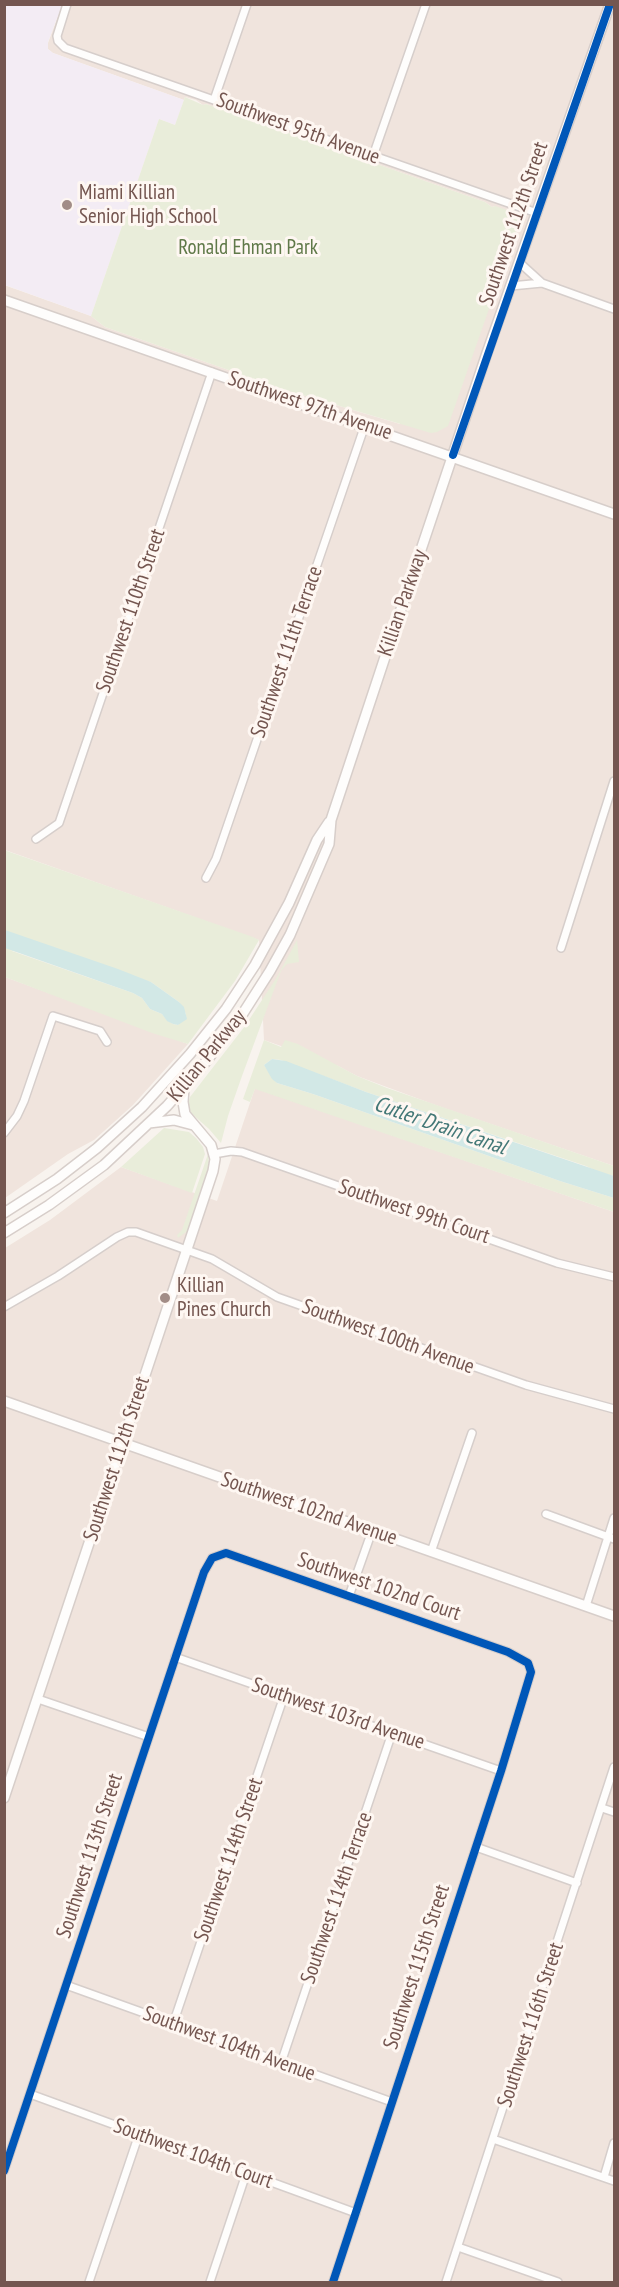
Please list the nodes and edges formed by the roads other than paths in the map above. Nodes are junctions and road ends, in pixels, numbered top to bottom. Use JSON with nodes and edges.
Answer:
{"nodes":[{"id":1,"x":67,"y":4,"type":"edge"},
{"id":2,"x":247,"y":4,"type":"edge"},
{"id":3,"x":426,"y":4,"type":"edge"},
{"id":4,"x":610,"y":4,"type":"edge"},
{"id":5,"x":214,"y":100,"type":"junction"},
{"id":6,"x":373,"y":156,"type":"junction"},
{"id":7,"x":537,"y":213,"type":"junction"},
{"id":8,"x":520,"y":263,"type":"junction"},
{"id":9,"x":542,"y":283,"type":"junction"},
{"id":10,"x":511,"y":286,"type":"junction"},
{"id":11,"x":4,"y":300,"type":"edge"},
{"id":12,"x":615,"y":309,"type":"edge"},
{"id":13,"x":212,"y":372,"type":"junction"},
{"id":14,"x":365,"y":425,"type":"junction"},
{"id":15,"x":453,"y":455,"type":"junction"},
{"id":16,"x":615,"y":514,"type":"edge"},
{"id":17,"x":615,"y":781,"type":"edge"},
{"id":18,"x":331,"y":820,"type":"junction"},
{"id":19,"x":36,"y":839,"type":"dead end"},
{"id":20,"x":206,"y":878,"type":"dead end"},
{"id":21,"x":561,"y":948,"type":"dead end"},
{"id":22,"x":107,"y":1042,"type":"dead end"},
{"id":23,"x":184,"y":1087,"type":"junction"},
{"id":24,"x":149,"y":1123,"type":"junction"},
{"id":25,"x":193,"y":1125,"type":"junction"},
{"id":26,"x":4,"y":1133,"type":"edge"},
{"id":27,"x":214,"y":1154,"type":"junction"},
{"id":28,"x":4,"y":1214,"type":"edge"},
{"id":29,"x":4,"y":1233,"type":"edge"},
{"id":30,"x":188,"y":1250,"type":"junction"},
{"id":31,"x":615,"y":1277,"type":"edge"},
{"id":32,"x":4,"y":1307,"type":"edge"},
{"id":33,"x":4,"y":1401,"type":"edge"},
{"id":34,"x":615,"y":1409,"type":"edge"},
{"id":35,"x":472,"y":1433,"type":"dead end"},
{"id":36,"x":122,"y":1444,"type":"junction"},
{"id":37,"x":546,"y":1514,"type":"dead end"},
{"id":38,"x":615,"y":1518,"type":"edge"},
{"id":39,"x":372,"y":1531,"type":"junction"},
{"id":40,"x":611,"y":1538,"type":"edge"},
{"id":41,"x":431,"y":1552,"type":"junction"},
{"id":42,"x":216,"y":1555,"type":"joint"},
{"id":43,"x":349,"y":1596,"type":"junction"},
{"id":44,"x":586,"y":1606,"type":"junction"},
{"id":45,"x":615,"y":1616,"type":"edge"},
{"id":46,"x":175,"y":1657,"type":"junction"},
{"id":47,"x":528,"y":1663,"type":"joint"},
{"id":48,"x":284,"y":1696,"type":"junction"},
{"id":49,"x":38,"y":1699,"type":"junction"},
{"id":50,"x":392,"y":1733,"type":"junction"},
{"id":51,"x":149,"y":1737,"type":"junction"},
{"id":52,"x":615,"y":1767,"type":"edge"},
{"id":53,"x":501,"y":1772,"type":"junction"},
{"id":54,"x":4,"y":1798,"type":"edge"},
{"id":55,"x":602,"y":1808,"type":"junction"},
{"id":56,"x":615,"y":1812,"type":"edge"},
{"id":57,"x":476,"y":1847,"type":"junction"},
{"id":58,"x":578,"y":1883,"type":"junction"},
{"id":59,"x":66,"y":1986,"type":"junction"},
{"id":60,"x":173,"y":2024,"type":"junction"},
{"id":61,"x":281,"y":2063,"type":"junction"},
{"id":62,"x":30,"y":2094,"type":"junction"},
{"id":63,"x":392,"y":2102,"type":"junction"},
{"id":64,"x":139,"y":2134,"type":"junction"},
{"id":65,"x":493,"y":2139,"type":"junction"},
{"id":66,"x":615,"y":2143,"type":"edge"},
{"id":67,"x":7,"y":2157,"type":"edge"},
{"id":68,"x":4,"y":2171,"type":"edge"},
{"id":69,"x":246,"y":2174,"type":"junction"},
{"id":70,"x":604,"y":2177,"type":"junction"},
{"id":71,"x":615,"y":2181,"type":"edge"},
{"id":72,"x":356,"y":2213,"type":"junction"},
{"id":73,"x":458,"y":2247,"type":"junction"},
{"id":74,"x":89,"y":2283,"type":"edge"},
{"id":75,"x":210,"y":2283,"type":"edge"},
{"id":76,"x":333,"y":2283,"type":"edge"},
{"id":77,"x":446,"y":2283,"type":"edge"},
{"id":78,"x":558,"y":2283,"type":"edge"}],
"edges":[{"from":1,"to":5,"type":"street","name":"Southwest 95th Avenue"},
{"from":2,"to":5,"type":"street"},
{"from":3,"to":6,"type":"street"},
{"from":4,"to":7,"type":"street","name":"Southwest 112th Street"},
{"from":5,"to":6,"type":"street","name":"Southwest 95th Avenue"},
{"from":6,"to":7,"type":"street","name":"Southwest 95th Avenue"},
{"from":7,"to":8,"type":"street","name":"Southwest 112th Street"},
{"from":8,"to":9,"type":"street"},
{"from":8,"to":10,"type":"street","name":"Southwest 112th Street"},
{"from":9,"to":10,"type":"street"},
{"from":9,"to":12,"type":"street"},
{"from":10,"to":15,"type":"street","name":"Southwest 112th Street"},
{"from":11,"to":13,"type":"street","name":"Southwest 97th Avenue"},
{"from":13,"to":14,"type":"street","name":"Southwest 97th Avenue"},
{"from":13,"to":19,"type":"street","name":"Southwest 110th Street"},
{"from":14,"to":15,"type":"street","name":"Southwest 97th Avenue"},
{"from":14,"to":20,"type":"street","name":"Southwest 111th Terrace"},
{"from":15,"to":16,"type":"street","name":"Southwest 97th Avenue"},
{"from":15,"to":18,"type":"street","name":"Killian Parkway"},
{"from":17,"to":21,"type":"street"},
{"from":18,"to":23,"type":"street","name":"Killian Parkway"},
{"from":18,"to":28,"type":"street","name":"Killian Parkway"},
{"from":22,"to":26,"type":"street"},
{"from":23,"to":24,"type":"street","name":"Killian Parkway"},
{"from":23,"to":25,"type":"street"},
{"from":24,"to":25,"type":"street"},
{"from":24,"to":29,"type":"street","name":"Killian Parkway"},
{"from":25,"to":27,"type":"street"},
{"from":27,"to":30,"type":"street","name":"Southwest 112th Street"},
{"from":27,"to":31,"type":"street","name":"Southwest 99th Court"},
{"from":30,"to":32,"type":"street","name":"Southwest 100th Avenue"},
{"from":30,"to":34,"type":"street","name":"Southwest 100th Avenue"},
{"from":30,"to":36,"type":"street","name":"Southwest 112th Street"},
{"from":33,"to":36,"type":"street","name":"Southwest 102nd Avenue"},
{"from":35,"to":41,"type":"street"},
{"from":36,"to":39,"type":"street","name":"Southwest 102nd Avenue"},
{"from":36,"to":49,"type":"street","name":"Southwest 112th Street"},
{"from":37,"to":40,"type":"street"},
{"from":38,"to":40,"type":"street"},
{"from":39,"to":41,"type":"street","name":"Southwest 102nd Avenue"},
{"from":39,"to":43,"type":"street"},
{"from":40,"to":44,"type":"street"},
{"from":41,"to":44,"type":"street","name":"Southwest 102nd Avenue"},
{"from":42,"to":43,"type":"street","name":"Southwest 102nd Court"},
{"from":42,"to":46,"type":"street","name":"Southwest 113th Street"},
{"from":43,"to":47,"type":"street","name":"Southwest 102nd Court"},
{"from":44,"to":45,"type":"street","name":"Southwest 102nd Avenue"},
{"from":46,"to":48,"type":"street","name":"Southwest 103rd Avenue"},
{"from":46,"to":51,"type":"street","name":"Southwest 113th Street"},
{"from":47,"to":53,"type":"street","name":"Southwest 115th Street"},
{"from":48,"to":50,"type":"street","name":"Southwest 103rd Avenue"},
{"from":48,"to":60,"type":"street","name":"Southwest 114th Street"},
{"from":49,"to":51,"type":"street"},
{"from":49,"to":54,"type":"street","name":"Southwest 112th Street"},
{"from":50,"to":53,"type":"street","name":"Southwest 103rd Avenue"},
{"from":50,"to":61,"type":"street","name":"Southwest 114th Terrace"},
{"from":51,"to":59,"type":"street","name":"Southwest 113th Street"},
{"from":52,"to":55,"type":"street","name":"Southwest 116th Street"},
{"from":53,"to":57,"type":"street","name":"Southwest 115th Street"},
{"from":55,"to":56,"type":"street"},
{"from":55,"to":58,"type":"street","name":"Southwest 116th Street"},
{"from":57,"to":58,"type":"street"},
{"from":57,"to":63,"type":"street","name":"Southwest 115th Street"},
{"from":58,"to":65,"type":"street","name":"Southwest 116th Street"},
{"from":59,"to":60,"type":"street","name":"Southwest 104th Avenue"},
{"from":59,"to":62,"type":"street","name":"Southwest 113th Street"},
{"from":60,"to":61,"type":"street","name":"Southwest 104th Avenue"},
{"from":61,"to":63,"type":"street","name":"Southwest 104th Avenue"},
{"from":62,"to":64,"type":"street","name":"Southwest 104th Court"},
{"from":62,"to":67,"type":"street","name":"Southwest 113th Street"},
{"from":63,"to":72,"type":"street","name":"Southwest 115th Street"},
{"from":64,"to":69,"type":"street","name":"Southwest 104th Court"},
{"from":64,"to":74,"type":"street"},
{"from":65,"to":70,"type":"street"},
{"from":65,"to":73,"type":"street","name":"Southwest 116th Street"},
{"from":66,"to":70,"type":"street"},
{"from":67,"to":68,"type":"street","name":"Southwest 113th Street"},
{"from":69,"to":72,"type":"street","name":"Southwest 104th Court"},
{"from":69,"to":75,"type":"street"},
{"from":70,"to":71,"type":"street"},
{"from":72,"to":76,"type":"street","name":"Southwest 115th Street"},
{"from":73,"to":77,"type":"street","name":"Southwest 116th Street"},
{"from":73,"to":78,"type":"street"}]}
